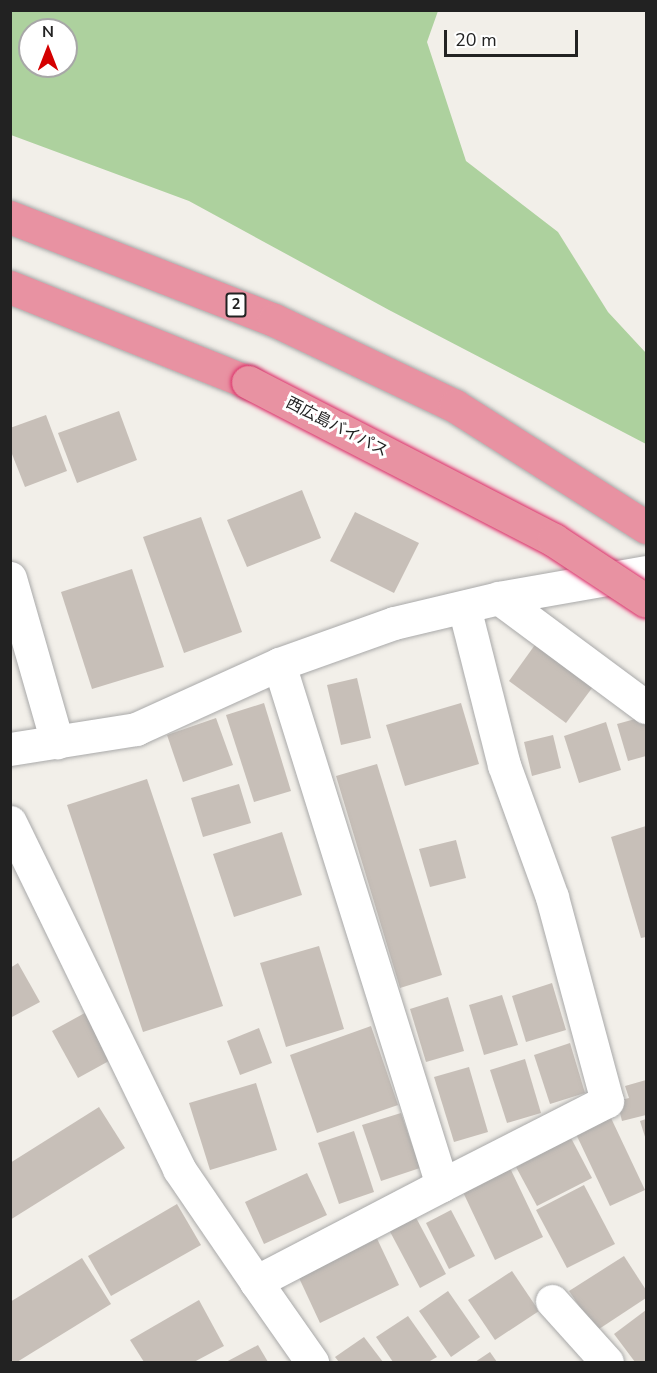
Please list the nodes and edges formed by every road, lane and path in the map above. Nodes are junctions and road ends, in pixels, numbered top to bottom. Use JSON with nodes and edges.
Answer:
{"nodes":[{"id":1,"x":10,"y":217,"type":"edge"},
{"id":2,"x":10,"y":287,"type":"edge"},
{"id":3,"x":600,"y":496,"type":"junction"},
{"id":4,"x":646,"y":521,"type":"edge"},
{"id":5,"x":646,"y":527,"type":"edge"},
{"id":6,"x":646,"y":572,"type":"edge"},
{"id":7,"x":10,"y":578,"type":"edge"},
{"id":8,"x":499,"y":598,"type":"junction"},
{"id":9,"x":646,"y":601,"type":"edge"},
{"id":10,"x":464,"y":606,"type":"junction"},
{"id":11,"x":279,"y":664,"type":"junction"},
{"id":12,"x":646,"y":707,"type":"edge"},
{"id":13,"x":57,"y":742,"type":"junction"},
{"id":14,"x":10,"y":749,"type":"edge"},
{"id":15,"x":10,"y":822,"type":"edge"},
{"id":16,"x":442,"y":1185,"type":"junction"},
{"id":17,"x":256,"y":1282,"type":"junction"},
{"id":18,"x":552,"y":1301,"type":"dead end"},
{"id":19,"x":312,"y":1362,"type":"edge"},
{"id":20,"x":607,"y":1362,"type":"edge"}],
"edges":[{"from":1,"to":3,"type":"highway","number":"2"},
{"from":2,"to":9,"type":"highway","name":"西広島バイパス","bridge":true},
{"from":3,"to":4,"type":"highway"},
{"from":3,"to":5,"type":"highway","number":"2"},
{"from":6,"to":8,"type":"street"},
{"from":7,"to":13,"type":"street"},
{"from":8,"to":10,"type":"street"},
{"from":8,"to":12,"type":"street"},
{"from":10,"to":11,"type":"street"},
{"from":10,"to":16,"type":"street"},
{"from":11,"to":13,"type":"street"},
{"from":11,"to":16,"type":"street"},
{"from":13,"to":14,"type":"street"},
{"from":15,"to":17,"type":"street"},
{"from":16,"to":17,"type":"street"},
{"from":17,"to":19,"type":"street"},
{"from":18,"to":20,"type":"street"}]}
